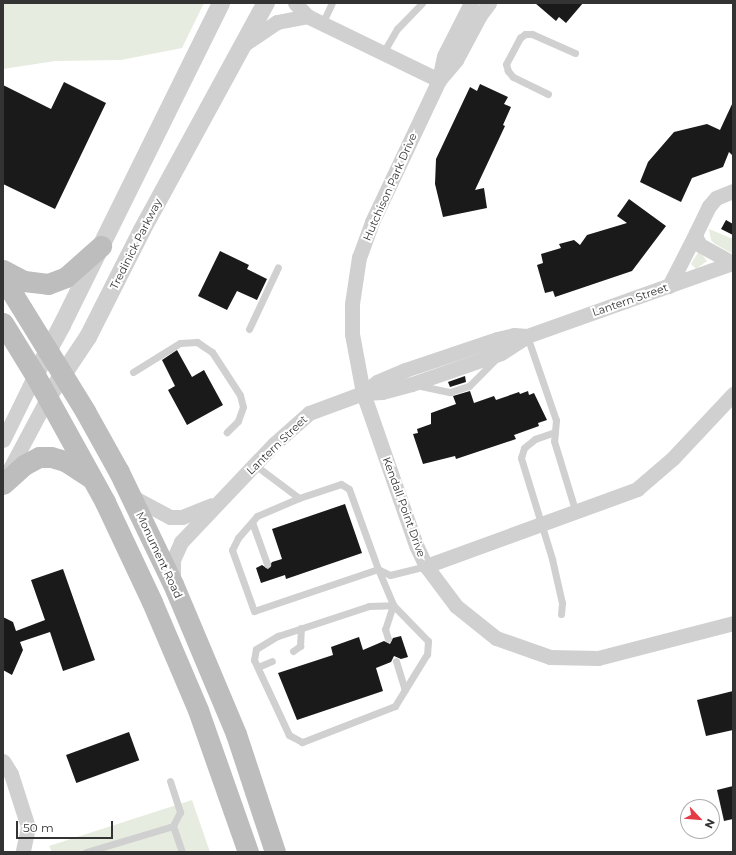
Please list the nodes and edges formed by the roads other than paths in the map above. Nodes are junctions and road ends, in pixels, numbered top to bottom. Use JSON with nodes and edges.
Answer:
{"nodes":[{"id":1,"x":221,"y":3,"type":"edge"},
{"id":2,"x":266,"y":3,"type":"edge"},
{"id":3,"x":295,"y":3,"type":"edge"},
{"id":4,"x":332,"y":3,"type":"edge"},
{"id":5,"x":422,"y":3,"type":"edge"},
{"id":6,"x":471,"y":3,"type":"edge"},
{"id":7,"x":489,"y":3,"type":"edge"},
{"id":8,"x":307,"y":16,"type":"junction"},
{"id":9,"x":322,"y":24,"type":"junction"},
{"id":10,"x":243,"y":45,"type":"junction"},
{"id":11,"x":383,"y":53,"type":"junction"},
{"id":12,"x":575,"y":53,"type":"dead end"},
{"id":13,"x":439,"y":80,"type":"junction"},
{"id":14,"x":548,"y":94,"type":"dead end"},
{"id":15,"x":733,"y":191,"type":"edge"},
{"id":16,"x":696,"y":233,"type":"junction"},
{"id":17,"x":101,"y":246,"type":"junction"},
{"id":18,"x":733,"y":263,"type":"edge"},
{"id":19,"x":278,"y":267,"type":"dead end"},
{"id":20,"x":3,"y":270,"type":"edge"},
{"id":21,"x":3,"y":278,"type":"edge"},
{"id":22,"x":669,"y":286,"type":"junction"},
{"id":23,"x":3,"y":323,"type":"edge"},
{"id":24,"x":250,"y":328,"type":"dead end"},
{"id":25,"x":527,"y":336,"type":"junction"},
{"id":26,"x":49,"y":350,"type":"junction"},
{"id":27,"x":500,"y":353,"type":"junction"},
{"id":28,"x":133,"y":372,"type":"dead end"},
{"id":29,"x":64,"y":374,"type":"junction"},
{"id":30,"x":35,"y":375,"type":"junction"},
{"id":31,"x":412,"y":384,"type":"junction"},
{"id":32,"x":363,"y":392,"type":"junction"},
{"id":33,"x":733,"y":394,"type":"edge"},
{"id":34,"x":48,"y":397,"type":"junction"},
{"id":35,"x":227,"y":432,"type":"dead end"},
{"id":36,"x":555,"y":432,"type":"junction"},
{"id":37,"x":3,"y":440,"type":"edge"},
{"id":38,"x":255,"y":465,"type":"junction"},
{"id":39,"x":93,"y":479,"type":"junction"},
{"id":40,"x":3,"y":483,"type":"edge"},
{"id":41,"x":130,"y":496,"type":"junction"},
{"id":42,"x":300,"y":498,"type":"junction"},
{"id":43,"x":221,"y":501,"type":"junction"},
{"id":44,"x":576,"y":513,"type":"junction"},
{"id":45,"x":252,"y":522,"type":"junction"},
{"id":46,"x":543,"y":524,"type":"junction"},
{"id":47,"x":267,"y":564,"type":"dead end"},
{"id":48,"x":426,"y":566,"type":"junction"},
{"id":49,"x":378,"y":569,"type":"junction"},
{"id":50,"x":173,"y":584,"type":"junction"},
{"id":51,"x":393,"y":605,"type":"junction"},
{"id":52,"x":561,"y":614,"type":"dead end"},
{"id":53,"x":733,"y":623,"type":"edge"},
{"id":54,"x":301,"y":628,"type":"junction"},
{"id":55,"x":388,"y":639,"type":"dead end"},
{"id":56,"x":293,"y":651,"type":"dead end"},
{"id":57,"x":272,"y":661,"type":"dead end"},
{"id":58,"x":396,"y":661,"type":"dead end"},
{"id":59,"x":258,"y":667,"type":"junction"},
{"id":60,"x":405,"y":690,"type":"junction"},
{"id":61,"x":3,"y":761,"type":"edge"},
{"id":62,"x":170,"y":781,"type":"dead end"},
{"id":63,"x":173,"y":826,"type":"junction"},
{"id":64,"x":23,"y":850,"type":"dead end"},
{"id":65,"x":86,"y":852,"type":"edge"},
{"id":66,"x":182,"y":852,"type":"edge"},
{"id":67,"x":248,"y":852,"type":"edge"},
{"id":68,"x":275,"y":852,"type":"edge"}],
"edges":[{"from":1,"to":17,"type":"street"},
{"from":2,"to":10,"type":"street","name":"Tredinick Parkway"},
{"from":3,"to":8,"type":"street"},
{"from":4,"to":9,"type":"lane"},
{"from":5,"to":11,"type":"lane"},
{"from":6,"to":13,"type":"street","name":"Hutchison Park Drive"},
{"from":7,"to":13,"type":"street","name":"Hutchison Park Drive"},
{"from":8,"to":9,"type":"street"},
{"from":8,"to":10,"type":"street"},
{"from":9,"to":11,"type":"street"},
{"from":10,"to":29,"type":"street","name":"Tredinick Parkway"},
{"from":11,"to":13,"type":"street"},
{"from":12,"to":14,"type":"lane"},
{"from":13,"to":32,"type":"street","name":"Hutchison Park Drive"},
{"from":15,"to":16,"type":"street"},
{"from":16,"to":18,"type":"street","name":"Lantern Street"},
{"from":16,"to":22,"type":"street"},
{"from":17,"to":20,"type":"main road"},
{"from":17,"to":26,"type":"street"},
{"from":18,"to":22,"type":"street","name":"Lantern Street"},
{"from":19,"to":24,"type":"lane"},
{"from":21,"to":26,"type":"main road","name":"Monument Road"},
{"from":22,"to":25,"type":"street","name":"Lantern Street"},
{"from":23,"to":30,"type":"main road"},
{"from":25,"to":27,"type":"street","name":"Lantern Street"},
{"from":25,"to":32,"type":"street","name":"Lantern Street"},
{"from":25,"to":36,"type":"lane"},
{"from":26,"to":29,"type":"main road","name":"Monument Road"},
{"from":26,"to":30,"type":"street"},
{"from":27,"to":31,"type":"street","name":"Lantern Street"},
{"from":27,"to":31,"type":"lane"},
{"from":28,"to":35,"type":"lane"},
{"from":29,"to":34,"type":"street","name":"Tredinick Parkway"},
{"from":29,"to":41,"type":"main road","name":"Monument Road"},
{"from":30,"to":34,"type":"main road"},
{"from":30,"to":37,"type":"street"},
{"from":31,"to":32,"type":"street","name":"Lantern Street"},
{"from":32,"to":38,"type":"street","name":"Lantern Street"},
{"from":32,"to":48,"type":"street","name":"Kendall Point Drive"},
{"from":33,"to":44,"type":"street"},
{"from":34,"to":39,"type":"main road"},
{"from":34,"to":40,"type":"street","name":"Tredinick Parkway"},
{"from":36,"to":44,"type":"lane"},
{"from":36,"to":46,"type":"lane"},
{"from":38,"to":42,"type":"lane"},
{"from":38,"to":43,"type":"street","name":"Lantern Street"},
{"from":39,"to":40,"type":"main road"},
{"from":39,"to":67,"type":"main road"},
{"from":41,"to":43,"type":"street"},
{"from":41,"to":50,"type":"main road","name":"Monument Road"},
{"from":42,"to":45,"type":"lane"},
{"from":42,"to":49,"type":"lane"},
{"from":43,"to":50,"type":"street","name":"Lantern Street"},
{"from":44,"to":46,"type":"street"},
{"from":45,"to":47,"type":"lane"},
{"from":45,"to":49,"type":"lane"},
{"from":46,"to":48,"type":"street"},
{"from":46,"to":52,"type":"lane"},
{"from":48,"to":49,"type":"lane"},
{"from":48,"to":53,"type":"street","name":"Kendall Point Drive"},
{"from":49,"to":51,"type":"lane"},
{"from":50,"to":68,"type":"main road","name":"Monument Road"},
{"from":51,"to":54,"type":"lane"},
{"from":51,"to":55,"type":"lane"},
{"from":51,"to":60,"type":"lane"},
{"from":54,"to":56,"type":"lane"},
{"from":54,"to":59,"type":"lane"},
{"from":57,"to":59,"type":"lane"},
{"from":58,"to":60,"type":"lane"},
{"from":59,"to":60,"type":"lane"},
{"from":61,"to":64,"type":"street"},
{"from":62,"to":63,"type":"lane"},
{"from":63,"to":65,"type":"lane"},
{"from":63,"to":66,"type":"lane"}]}
